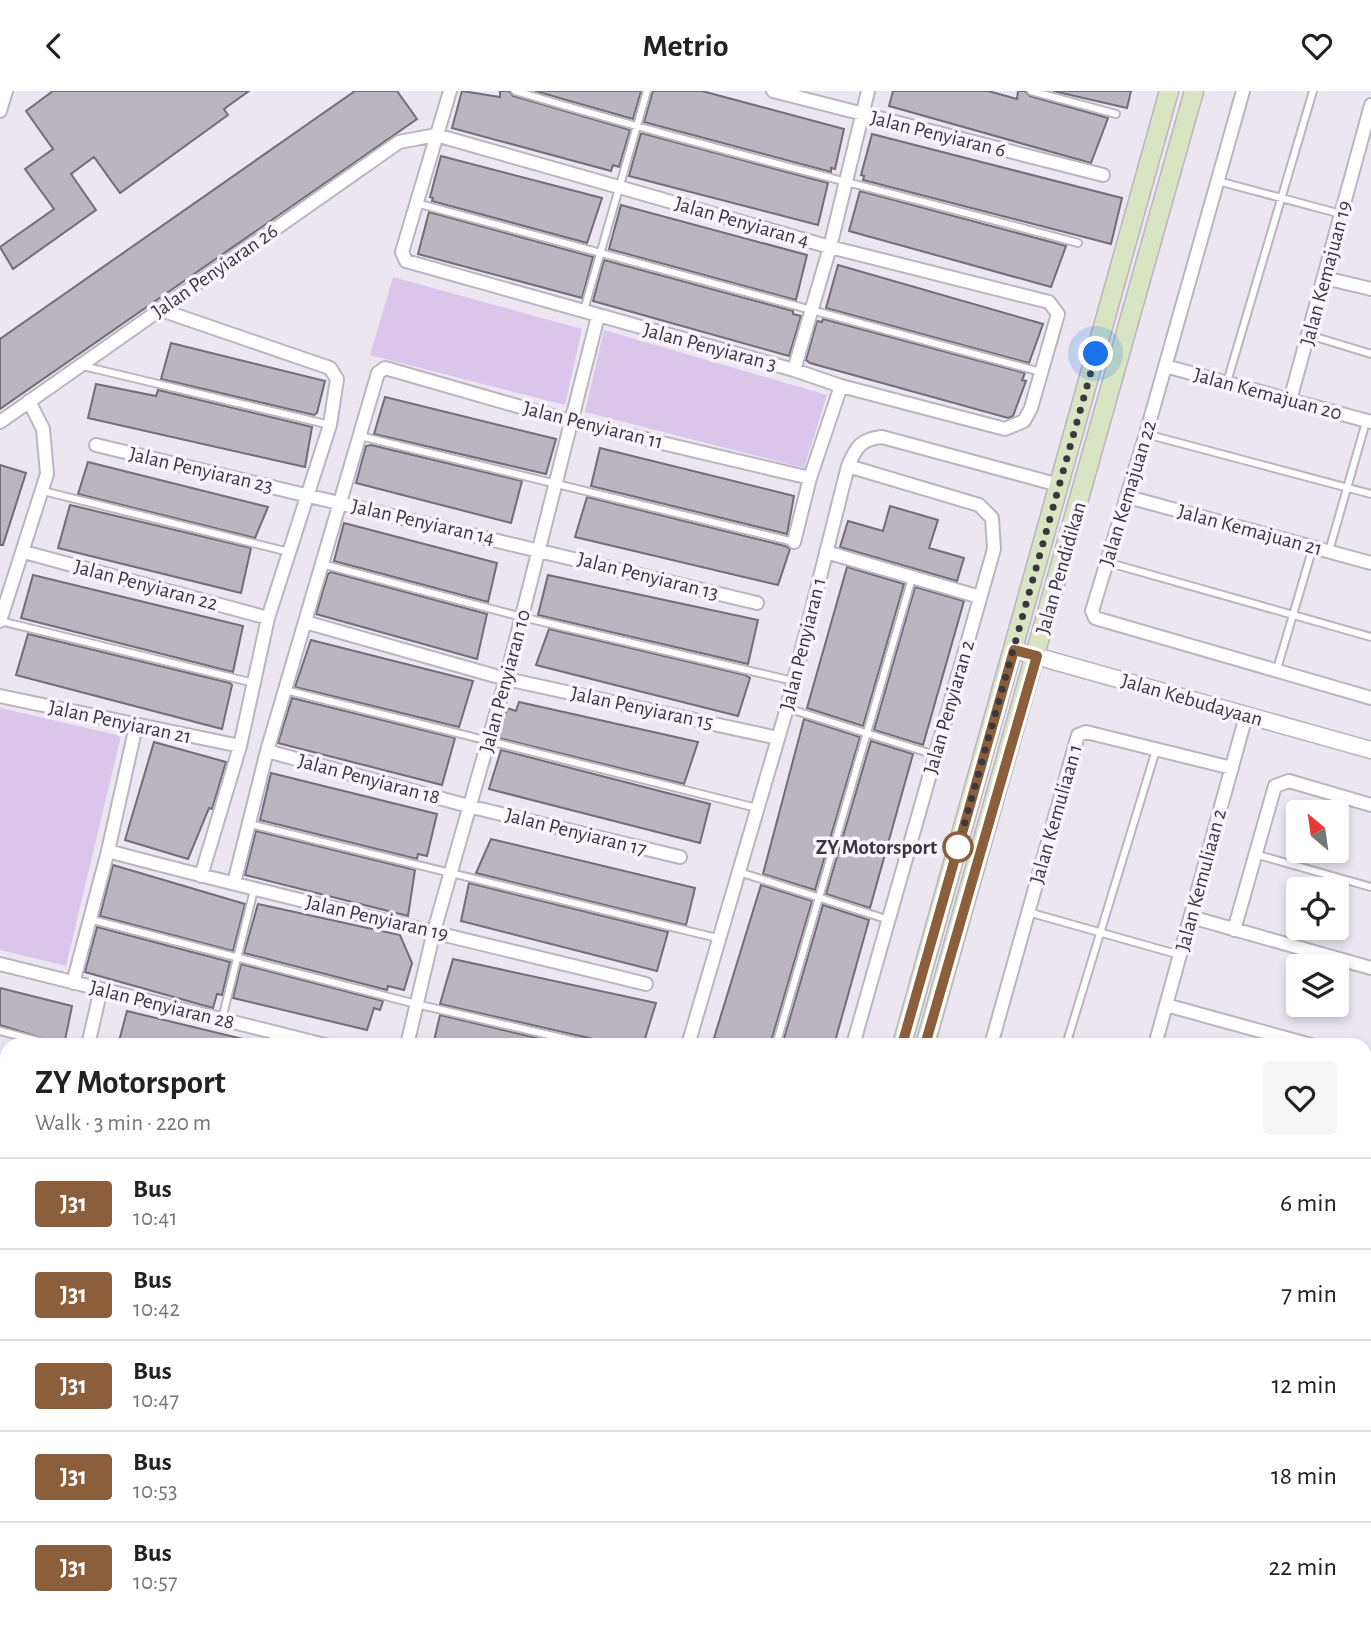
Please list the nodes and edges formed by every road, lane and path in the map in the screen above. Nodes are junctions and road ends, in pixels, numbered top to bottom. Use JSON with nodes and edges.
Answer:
{"nodes":[{"id":1,"x":450,"y":91,"type":"edge"},
{"id":2,"x":515,"y":91,"type":"edge"},
{"id":3,"x":647,"y":91,"type":"edge"},
{"id":4,"x":773,"y":91,"type":"edge"},
{"id":5,"x":868,"y":91,"type":"edge"},
{"id":6,"x":1031,"y":91,"type":"edge"},
{"id":7,"x":1159,"y":91,"type":"edge"},
{"id":8,"x":1169,"y":91,"type":"edge"},
{"id":9,"x":1194,"y":91,"type":"edge"},
{"id":10,"x":1243,"y":91,"type":"edge"},
{"id":11,"x":1313,"y":91,"type":"edge"},
{"id":12,"x":3,"y":94,"type":"edge"},
{"id":13,"x":1371,"y":105,"type":"edge"},
{"id":14,"x":0,"y":111,"type":"edge"},
{"id":15,"x":1116,"y":114,"type":"dead end"},
{"id":16,"x":862,"y":115,"type":"junction"},
{"id":17,"x":637,"y":128,"type":"junction"},
{"id":18,"x":436,"y":135,"type":"junction"},
{"id":19,"x":1154,"y":145,"type":"junction"},
{"id":20,"x":1103,"y":175,"type":"dead end"},
{"id":21,"x":846,"y":179,"type":"junction"},
{"id":22,"x":1218,"y":181,"type":"junction"},
{"id":23,"x":620,"y":187,"type":"junction"},
{"id":24,"x":1282,"y":197,"type":"junction"},
{"id":25,"x":416,"y":203,"type":"junction"},
{"id":26,"x":1342,"y":215,"type":"junction"},
{"id":27,"x":1078,"y":243,"type":"dead end"},
{"id":28,"x":830,"y":247,"type":"junction"},
{"id":29,"x":601,"y":252,"type":"junction"},
{"id":30,"x":1325,"y":278,"type":"junction"},
{"id":31,"x":1371,"y":289,"type":"edge"},
{"id":32,"x":161,"y":310,"type":"junction"},
{"id":33,"x":811,"y":310,"type":"junction"},
{"id":34,"x":583,"y":312,"type":"junction"},
{"id":35,"x":598,"y":316,"type":"junction"},
{"id":36,"x":1309,"y":335,"type":"junction"},
{"id":37,"x":1371,"y":354,"type":"edge"},
{"id":38,"x":78,"y":365,"type":"junction"},
{"id":39,"x":1165,"y":366,"type":"junction"},
{"id":40,"x":794,"y":370,"type":"junction"},
{"id":41,"x":1041,"y":372,"type":"junction"},
{"id":42,"x":1226,"y":384,"type":"junction"},
{"id":43,"x":841,"y":386,"type":"junction"},
{"id":44,"x":1290,"y":400,"type":"junction"},
{"id":45,"x":29,"y":401,"type":"junction"},
{"id":46,"x":0,"y":422,"type":"edge"},
{"id":47,"x":573,"y":422,"type":"junction"},
{"id":48,"x":1368,"y":422,"type":"edge"},
{"id":49,"x":330,"y":425,"type":"junction"},
{"id":50,"x":1146,"y":434,"type":"junction"},
{"id":51,"x":360,"y":436,"type":"junction"},
{"id":52,"x":96,"y":445,"type":"dead end"},
{"id":53,"x":848,"y":466,"type":"junction"},
{"id":54,"x":810,"y":478,"type":"junction"},
{"id":55,"x":556,"y":484,"type":"junction"},
{"id":56,"x":1059,"y":485,"type":"junction"},
{"id":57,"x":1347,"y":488,"type":"junction"},
{"id":58,"x":42,"y":491,"type":"junction"},
{"id":59,"x":1371,"y":494,"type":"edge"},
{"id":60,"x":307,"y":495,"type":"junction"},
{"id":61,"x":1128,"y":497,"type":"junction"},
{"id":62,"x":340,"y":502,"type":"junction"},
{"id":63,"x":794,"y":543,"type":"joint"},
{"id":64,"x":1313,"y":546,"type":"junction"},
{"id":65,"x":539,"y":549,"type":"junction"},
{"id":66,"x":1328,"y":551,"type":"junction"},
{"id":67,"x":24,"y":552,"type":"junction"},
{"id":68,"x":289,"y":552,"type":"junction"},
{"id":69,"x":826,"y":552,"type":"junction"},
{"id":70,"x":1106,"y":562,"type":"junction"},
{"id":71,"x":1371,"y":563,"type":"edge"},
{"id":72,"x":322,"y":564,"type":"junction"},
{"id":73,"x":912,"y":578,"type":"junction"},
{"id":74,"x":980,"y":597,"type":"junction"},
{"id":75,"x":757,"y":603,"type":"dead end"},
{"id":76,"x":1293,"y":615,"type":"junction"},
{"id":77,"x":522,"y":617,"type":"junction"},
{"id":78,"x":268,"y":618,"type":"junction"},
{"id":79,"x":0,"y":621,"type":"edge"},
{"id":80,"x":305,"y":622,"type":"junction"},
{"id":81,"x":1371,"y":637,"type":"edge"},
{"id":82,"x":1014,"y":650,"type":"junction"},
{"id":83,"x":1037,"y":656,"type":"junction"},
{"id":84,"x":1277,"y":669,"type":"junction"},
{"id":85,"x":506,"y":679,"type":"junction"},
{"id":86,"x":793,"y":681,"type":"junction"},
{"id":87,"x":254,"y":683,"type":"junction"},
{"id":88,"x":285,"y":690,"type":"junction"},
{"id":89,"x":0,"y":696,"type":"edge"},
{"id":90,"x":1371,"y":698,"type":"edge"},
{"id":91,"x":787,"y":708,"type":"junction"},
{"id":92,"x":1246,"y":716,"type":"junction"},
{"id":93,"x":136,"y":726,"type":"junction"},
{"id":94,"x":866,"y":732,"type":"junction"},
{"id":95,"x":778,"y":738,"type":"junction"},
{"id":96,"x":488,"y":743,"type":"junction"},
{"id":97,"x":240,"y":746,"type":"junction"},
{"id":98,"x":1156,"y":750,"type":"junction"},
{"id":99,"x":1371,"y":750,"type":"edge"},
{"id":100,"x":267,"y":751,"type":"junction"},
{"id":101,"x":935,"y":755,"type":"junction"},
{"id":102,"x":1232,"y":768,"type":"junction"},
{"id":103,"x":1371,"y":805,"type":"edge"},
{"id":104,"x":472,"y":807,"type":"junction"},
{"id":105,"x":757,"y":808,"type":"junction"},
{"id":106,"x":249,"y":824,"type":"junction"},
{"id":107,"x":108,"y":851,"type":"junction"},
{"id":108,"x":1255,"y":854,"type":"junction"},
{"id":109,"x":680,"y":857,"type":"dead end"},
{"id":110,"x":452,"y":872,"type":"junction"},
{"id":111,"x":739,"y":872,"type":"junction"},
{"id":112,"x":201,"y":876,"type":"junction"},
{"id":113,"x":234,"y":883,"type":"junction"},
{"id":114,"x":1371,"y":887,"type":"edge"},
{"id":115,"x":254,"y":890,"type":"junction"},
{"id":116,"x":819,"y":896,"type":"junction"},
{"id":117,"x":1028,"y":912,"type":"junction"},
{"id":118,"x":1191,"y":917,"type":"junction"},
{"id":119,"x":89,"y":919,"type":"junction"},
{"id":120,"x":889,"y":920,"type":"junction"},
{"id":121,"x":1234,"y":930,"type":"junction"},
{"id":122,"x":434,"y":931,"type":"junction"},
{"id":123,"x":1099,"y":935,"type":"junction"},
{"id":124,"x":717,"y":938,"type":"junction"},
{"id":125,"x":1180,"y":955,"type":"junction"},
{"id":126,"x":237,"y":958,"type":"junction"},
{"id":127,"x":0,"y":964,"type":"edge"},
{"id":128,"x":1371,"y":968,"type":"edge"},
{"id":129,"x":73,"y":982,"type":"junction"},
{"id":130,"x":646,"y":984,"type":"dead end"},
{"id":131,"x":101,"y":989,"type":"junction"},
{"id":132,"x":416,"y":1004,"type":"junction"},
{"id":133,"x":1166,"y":1005,"type":"junction"},
{"id":134,"x":222,"y":1019,"type":"junction"},
{"id":135,"x":0,"y":1031,"type":"edge"},
{"id":136,"x":26,"y":1038,"type":"edge"},
{"id":137,"x":90,"y":1038,"type":"edge"},
{"id":138,"x":297,"y":1038,"type":"edge"},
{"id":139,"x":409,"y":1038,"type":"edge"},
{"id":140,"x":562,"y":1038,"type":"edge"},
{"id":141,"x":690,"y":1038,"type":"edge"},
{"id":142,"x":778,"y":1038,"type":"edge"},
{"id":143,"x":855,"y":1038,"type":"edge"},
{"id":144,"x":904,"y":1038,"type":"edge"},
{"id":145,"x":927,"y":1038,"type":"edge"},
{"id":146,"x":993,"y":1038,"type":"edge"},
{"id":147,"x":1068,"y":1038,"type":"edge"},
{"id":148,"x":1157,"y":1038,"type":"edge"},
{"id":149,"x":1286,"y":1038,"type":"edge"}],
"edges":[{"from":1,"to":18,"type":"street"},
{"from":2,"to":17,"type":"lane"},
{"from":3,"to":17,"type":"lane"},
{"from":4,"to":16,"type":"street","name":"Jalan Penyiaran 6"},
{"from":5,"to":16,"type":"street"},
{"from":6,"to":15,"type":"lane"},
{"from":7,"to":19,"type":"main road"},
{"from":8,"to":19,"type":"main road","name":"Jalan Pendidikan"},
{"from":9,"to":83,"type":"main road","name":"Jalan Pendidikan"},
{"from":10,"to":22,"type":"street","name":"Jalan Kemajuan 22"},
{"from":11,"to":24,"type":"lane"},
{"from":12,"to":14,"type":"street"},
{"from":13,"to":26,"type":"street","name":"Jalan Kemajuan 19"},
{"from":16,"to":20,"type":"street","name":"Jalan Penyiaran 6"},
{"from":16,"to":21,"type":"street"},
{"from":17,"to":21,"type":"lane"},
{"from":17,"to":23,"type":"lane"},
{"from":18,"to":23,"type":"street","name":"Jalan Penyiaran 4"},
{"from":18,"to":25,"type":"street"},
{"from":18,"to":32,"type":"street","name":"Jalan Penyiaran 26"},
{"from":19,"to":56,"type":"main road","name":"Jalan Pendidikan"},
{"from":21,"to":27,"type":"lane"},
{"from":21,"to":28,"type":"street"},
{"from":22,"to":24,"type":"lane"},
{"from":22,"to":39,"type":"street","name":"Jalan Kemajuan 22"},
{"from":23,"to":28,"type":"street","name":"Jalan Penyiaran 4"},
{"from":23,"to":29,"type":"lane"},
{"from":24,"to":26,"type":"lane"},
{"from":24,"to":42,"type":"lane"},
{"from":25,"to":29,"type":"lane"},
{"from":25,"to":34,"type":"street","name":"Jalan Penyiaran 3"},
{"from":26,"to":30,"type":"street","name":"Jalan Kemajuan 19"},
{"from":28,"to":33,"type":"street"},
{"from":28,"to":41,"type":"street","name":"Jalan Penyiaran 4"},
{"from":29,"to":33,"type":"lane"},
{"from":29,"to":34,"type":"lane"},
{"from":30,"to":31,"type":"street"},
{"from":30,"to":36,"type":"street","name":"Jalan Kemajuan 19"},
{"from":32,"to":38,"type":"street","name":"Jalan Penyiaran 26"},
{"from":32,"to":49,"type":"street"},
{"from":33,"to":40,"type":"street"},
{"from":33,"to":41,"type":"lane"},
{"from":34,"to":35,"type":"street","name":"Jalan Penyiaran 3"},
{"from":35,"to":40,"type":"street","name":"Jalan Penyiaran 3"},
{"from":35,"to":47,"type":"street","name":"Jalan Penyiaran 10"},
{"from":36,"to":37,"type":"lane"},
{"from":36,"to":44,"type":"street","name":"Jalan Kemajuan 19"},
{"from":38,"to":45,"type":"street","name":"Jalan Penyiaran 26"},
{"from":38,"to":49,"type":"lane"},
{"from":39,"to":42,"type":"street","name":"Jalan Kemajuan 20"},
{"from":39,"to":50,"type":"street","name":"Jalan Kemajuan 22"},
{"from":40,"to":43,"type":"street","name":"Jalan Penyiaran 3"},
{"from":41,"to":43,"type":"street","name":"Jalan Penyiaran 3"},
{"from":42,"to":44,"type":"street","name":"Jalan Kemajuan 20"},
{"from":43,"to":54,"type":"street"},
{"from":44,"to":48,"type":"street","name":"Jalan Kemajuan 20"},
{"from":45,"to":46,"type":"street","name":"Jalan Penyiaran 26"},
{"from":45,"to":58,"type":"street"},
{"from":47,"to":51,"type":"street","name":"Jalan Penyiaran 11"},
{"from":47,"to":54,"type":"street","name":"Jalan Penyiaran 11"},
{"from":47,"to":55,"type":"street","name":"Jalan Penyiaran 10"},
{"from":48,"to":57,"type":"lane"},
{"from":49,"to":60,"type":"street"},
{"from":50,"to":57,"type":"lane"},
{"from":50,"to":61,"type":"street","name":"Jalan Kemajuan 22"},
{"from":51,"to":55,"type":"lane"},
{"from":51,"to":62,"type":"street"},
{"from":52,"to":60,"type":"street","name":"Jalan Penyiaran 23"},
{"from":53,"to":56,"type":"street","name":"Jalan Penyiaran 1"},
{"from":53,"to":69,"type":"street","name":"Jalan Penyiaran 1"},
{"from":53,"to":74,"type":"street","name":"Jalan Penyiaran 2"},
{"from":54,"to":63,"type":"street"},
{"from":55,"to":63,"type":"lane"},
{"from":55,"to":65,"type":"street","name":"Jalan Penyiaran 10"},
{"from":56,"to":82,"type":"main road","name":"Jalan Pendidikan"},
{"from":57,"to":59,"type":"lane"},
{"from":57,"to":66,"type":"lane"},
{"from":58,"to":67,"type":"street"},
{"from":58,"to":68,"type":"lane"},
{"from":60,"to":62,"type":"street","name":"Jalan Penyiaran 14"},
{"from":60,"to":68,"type":"street"},
{"from":61,"to":64,"type":"street","name":"Jalan Kemajuan 21"},
{"from":61,"to":70,"type":"street","name":"Jalan Kemajuan 22"},
{"from":62,"to":65,"type":"street","name":"Jalan Penyiaran 14"},
{"from":62,"to":72,"type":"street"},
{"from":64,"to":66,"type":"street","name":"Jalan Kemajuan 21"},
{"from":64,"to":76,"type":"lane"},
{"from":65,"to":75,"type":"street","name":"Jalan Penyiaran 13"},
{"from":65,"to":77,"type":"street","name":"Jalan Penyiaran 10"},
{"from":66,"to":71,"type":"street","name":"Jalan Kemajuan 21"},
{"from":67,"to":78,"type":"street","name":"Jalan Penyiaran 22"},
{"from":67,"to":79,"type":"street"},
{"from":68,"to":78,"type":"street"},
{"from":69,"to":73,"type":"street"},
{"from":69,"to":86,"type":"street","name":"Jalan Penyiaran 1"},
{"from":70,"to":76,"type":"lane"},
{"from":70,"to":84,"type":"street","name":"Jalan Kemajuan 22"},
{"from":72,"to":77,"type":"lane"},
{"from":72,"to":80,"type":"street"},
{"from":73,"to":74,"type":"street"},
{"from":73,"to":94,"type":"lane"},
{"from":74,"to":101,"type":"street","name":"Jalan Penyiaran 2"},
{"from":76,"to":81,"type":"lane"},
{"from":76,"to":84,"type":"lane"},
{"from":77,"to":85,"type":"street","name":"Jalan Penyiaran 10"},
{"from":77,"to":86,"type":"lane"},
{"from":78,"to":87,"type":"street"},
{"from":79,"to":87,"type":"lane"},
{"from":80,"to":85,"type":"street","name":"Jalan Penyiaran 15"},
{"from":80,"to":88,"type":"street"},
{"from":82,"to":83,"type":"street","name":"Jalan Kebudayaan"},
{"from":82,"to":144,"type":"main road","name":"Jalan Pendidikan"},
{"from":83,"to":92,"type":"street","name":"Jalan Kebudayaan"},
{"from":83,"to":145,"type":"main road","name":"Jalan Pendidikan"},
{"from":84,"to":90,"type":"street","name":"Jalan Kemajuan 22"},
{"from":85,"to":95,"type":"street","name":"Jalan Penyiaran 15"},
{"from":85,"to":96,"type":"street","name":"Jalan Penyiaran 10"},
{"from":86,"to":91,"type":"street","name":"Jalan Penyiaran 1"},
{"from":87,"to":97,"type":"street"},
{"from":88,"to":96,"type":"lane"},
{"from":88,"to":100,"type":"street"},
{"from":89,"to":93,"type":"street","name":"Jalan Penyiaran 21"},
{"from":91,"to":94,"type":"lane"},
{"from":91,"to":95,"type":"street","name":"Jalan Penyiaran 1"},
{"from":92,"to":99,"type":"street","name":"Jalan Kebudayaan"},
{"from":92,"to":102,"type":"street","name":"Jalan Kemuliaan 2"},
{"from":93,"to":97,"type":"street","name":"Jalan Penyiaran 21"},
{"from":93,"to":107,"type":"street"},
{"from":94,"to":101,"type":"lane"},
{"from":94,"to":116,"type":"lane"},
{"from":95,"to":105,"type":"street","name":"Jalan Penyiaran 1"},
{"from":96,"to":104,"type":"street","name":"Jalan Penyiaran 10"},
{"from":96,"to":105,"type":"lane"},
{"from":97,"to":112,"type":"street"},
{"from":98,"to":102,"type":"street","name":"Jalan Kemuliaan 1"},
{"from":98,"to":117,"type":"street","name":"Jalan Kemuliaan 1"},
{"from":98,"to":123,"type":"lane"},
{"from":100,"to":104,"type":"street","name":"Jalan Penyiaran 18"},
{"from":100,"to":106,"type":"street"},
{"from":101,"to":120,"type":"street","name":"Jalan Penyiaran 2"},
{"from":102,"to":118,"type":"street","name":"Jalan Kemuliaan 2"},
{"from":103,"to":108,"type":"street"},
{"from":104,"to":109,"type":"street","name":"Jalan Penyiaran 17"},
{"from":104,"to":110,"type":"street","name":"Jalan Penyiaran 10"},
{"from":105,"to":111,"type":"street","name":"Jalan Penyiaran 1"},
{"from":106,"to":110,"type":"lane"},
{"from":106,"to":113,"type":"street"},
{"from":107,"to":112,"type":"street","name":"Jalan Penyiaran 19"},
{"from":107,"to":119,"type":"street"},
{"from":108,"to":114,"type":"lane"},
{"from":108,"to":121,"type":"street"},
{"from":110,"to":122,"type":"street","name":"Jalan Penyiaran 10"},
{"from":110,"to":124,"type":"lane"},
{"from":111,"to":116,"type":"lane"},
{"from":111,"to":124,"type":"street","name":"Jalan Penyiaran 1"},
{"from":112,"to":113,"type":"street","name":"Jalan Penyiaran 19"},
{"from":113,"to":115,"type":"street","name":"Jalan Penyiaran 19"},
{"from":115,"to":122,"type":"street","name":"Jalan Penyiaran 19"},
{"from":115,"to":126,"type":"lane"},
{"from":116,"to":120,"type":"lane"},
{"from":116,"to":142,"type":"lane"},
{"from":117,"to":123,"type":"lane"},
{"from":117,"to":146,"type":"street","name":"Jalan Kemuliaan 1"},
{"from":118,"to":121,"type":"street"},
{"from":118,"to":125,"type":"street","name":"Jalan Kemuliaan 2"},
{"from":119,"to":126,"type":"lane"},
{"from":119,"to":129,"type":"street"},
{"from":120,"to":143,"type":"street","name":"Jalan Penyiaran 2"},
{"from":121,"to":128,"type":"street"},
{"from":122,"to":130,"type":"street","name":"Jalan Penyiaran 19"},
{"from":122,"to":132,"type":"street","name":"Jalan Penyiaran 10"},
{"from":123,"to":125,"type":"lane"},
{"from":123,"to":147,"type":"lane"},
{"from":124,"to":141,"type":"street","name":"Jalan Penyiaran 1"},
{"from":125,"to":133,"type":"street","name":"Jalan Kemuliaan 2"},
{"from":126,"to":132,"type":"lane"},
{"from":126,"to":134,"type":"lane"},
{"from":127,"to":129,"type":"street","name":"Jalan Penyiaran 28"},
{"from":129,"to":131,"type":"street","name":"Jalan Penyiaran 28"},
{"from":131,"to":134,"type":"street","name":"Jalan Penyiaran 28"},
{"from":131,"to":137,"type":"street"},
{"from":132,"to":139,"type":"street","name":"Jalan Penyiaran 10"},
{"from":132,"to":140,"type":"lane"},
{"from":133,"to":148,"type":"street","name":"Jalan Kemuliaan 2"},
{"from":133,"to":149,"type":"street"},
{"from":134,"to":138,"type":"street","name":"Jalan Penyiaran 28"},
{"from":135,"to":136,"type":"lane"}]}
